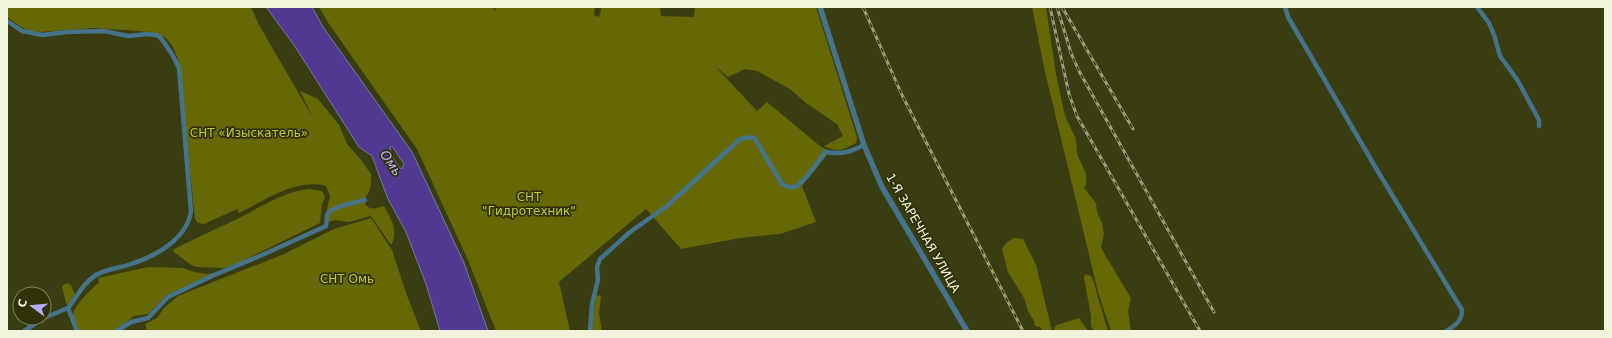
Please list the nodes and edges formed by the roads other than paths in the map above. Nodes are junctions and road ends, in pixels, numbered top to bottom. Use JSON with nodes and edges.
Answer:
{"nodes":[{"id":1,"x":820,"y":7,"type":"edge"},
{"id":2,"x":1285,"y":7,"type":"edge"},
{"id":3,"x":1477,"y":7,"type":"edge"},
{"id":4,"x":7,"y":21,"type":"edge"},
{"id":5,"x":1539,"y":126,"type":"dead end"},
{"id":6,"x":864,"y":145,"type":"junction"},
{"id":7,"x":366,"y":200,"type":"dead end"},
{"id":8,"x":68,"y":308,"type":"junction"},
{"id":9,"x":52,"y":314,"type":"edge"},
{"id":10,"x":77,"y":331,"type":"edge"},
{"id":11,"x":117,"y":331,"type":"edge"},
{"id":12,"x":590,"y":331,"type":"edge"},
{"id":13,"x":967,"y":331,"type":"edge"},
{"id":14,"x":1446,"y":331,"type":"edge"}],
"edges":[{"from":1,"to":6,"type":"street","name":"1-Я ЗАРЕЧНАЯ УЛИЦА"},
{"from":2,"to":14,"type":"street"},
{"from":3,"to":5,"type":"street"},
{"from":4,"to":8,"type":"street"},
{"from":6,"to":12,"type":"street"},
{"from":6,"to":13,"type":"street","name":"1-Я ЗАРЕЧНАЯ УЛИЦА"},
{"from":7,"to":11,"type":"street"},
{"from":8,"to":9,"type":"street"},
{"from":8,"to":10,"type":"street"}]}
